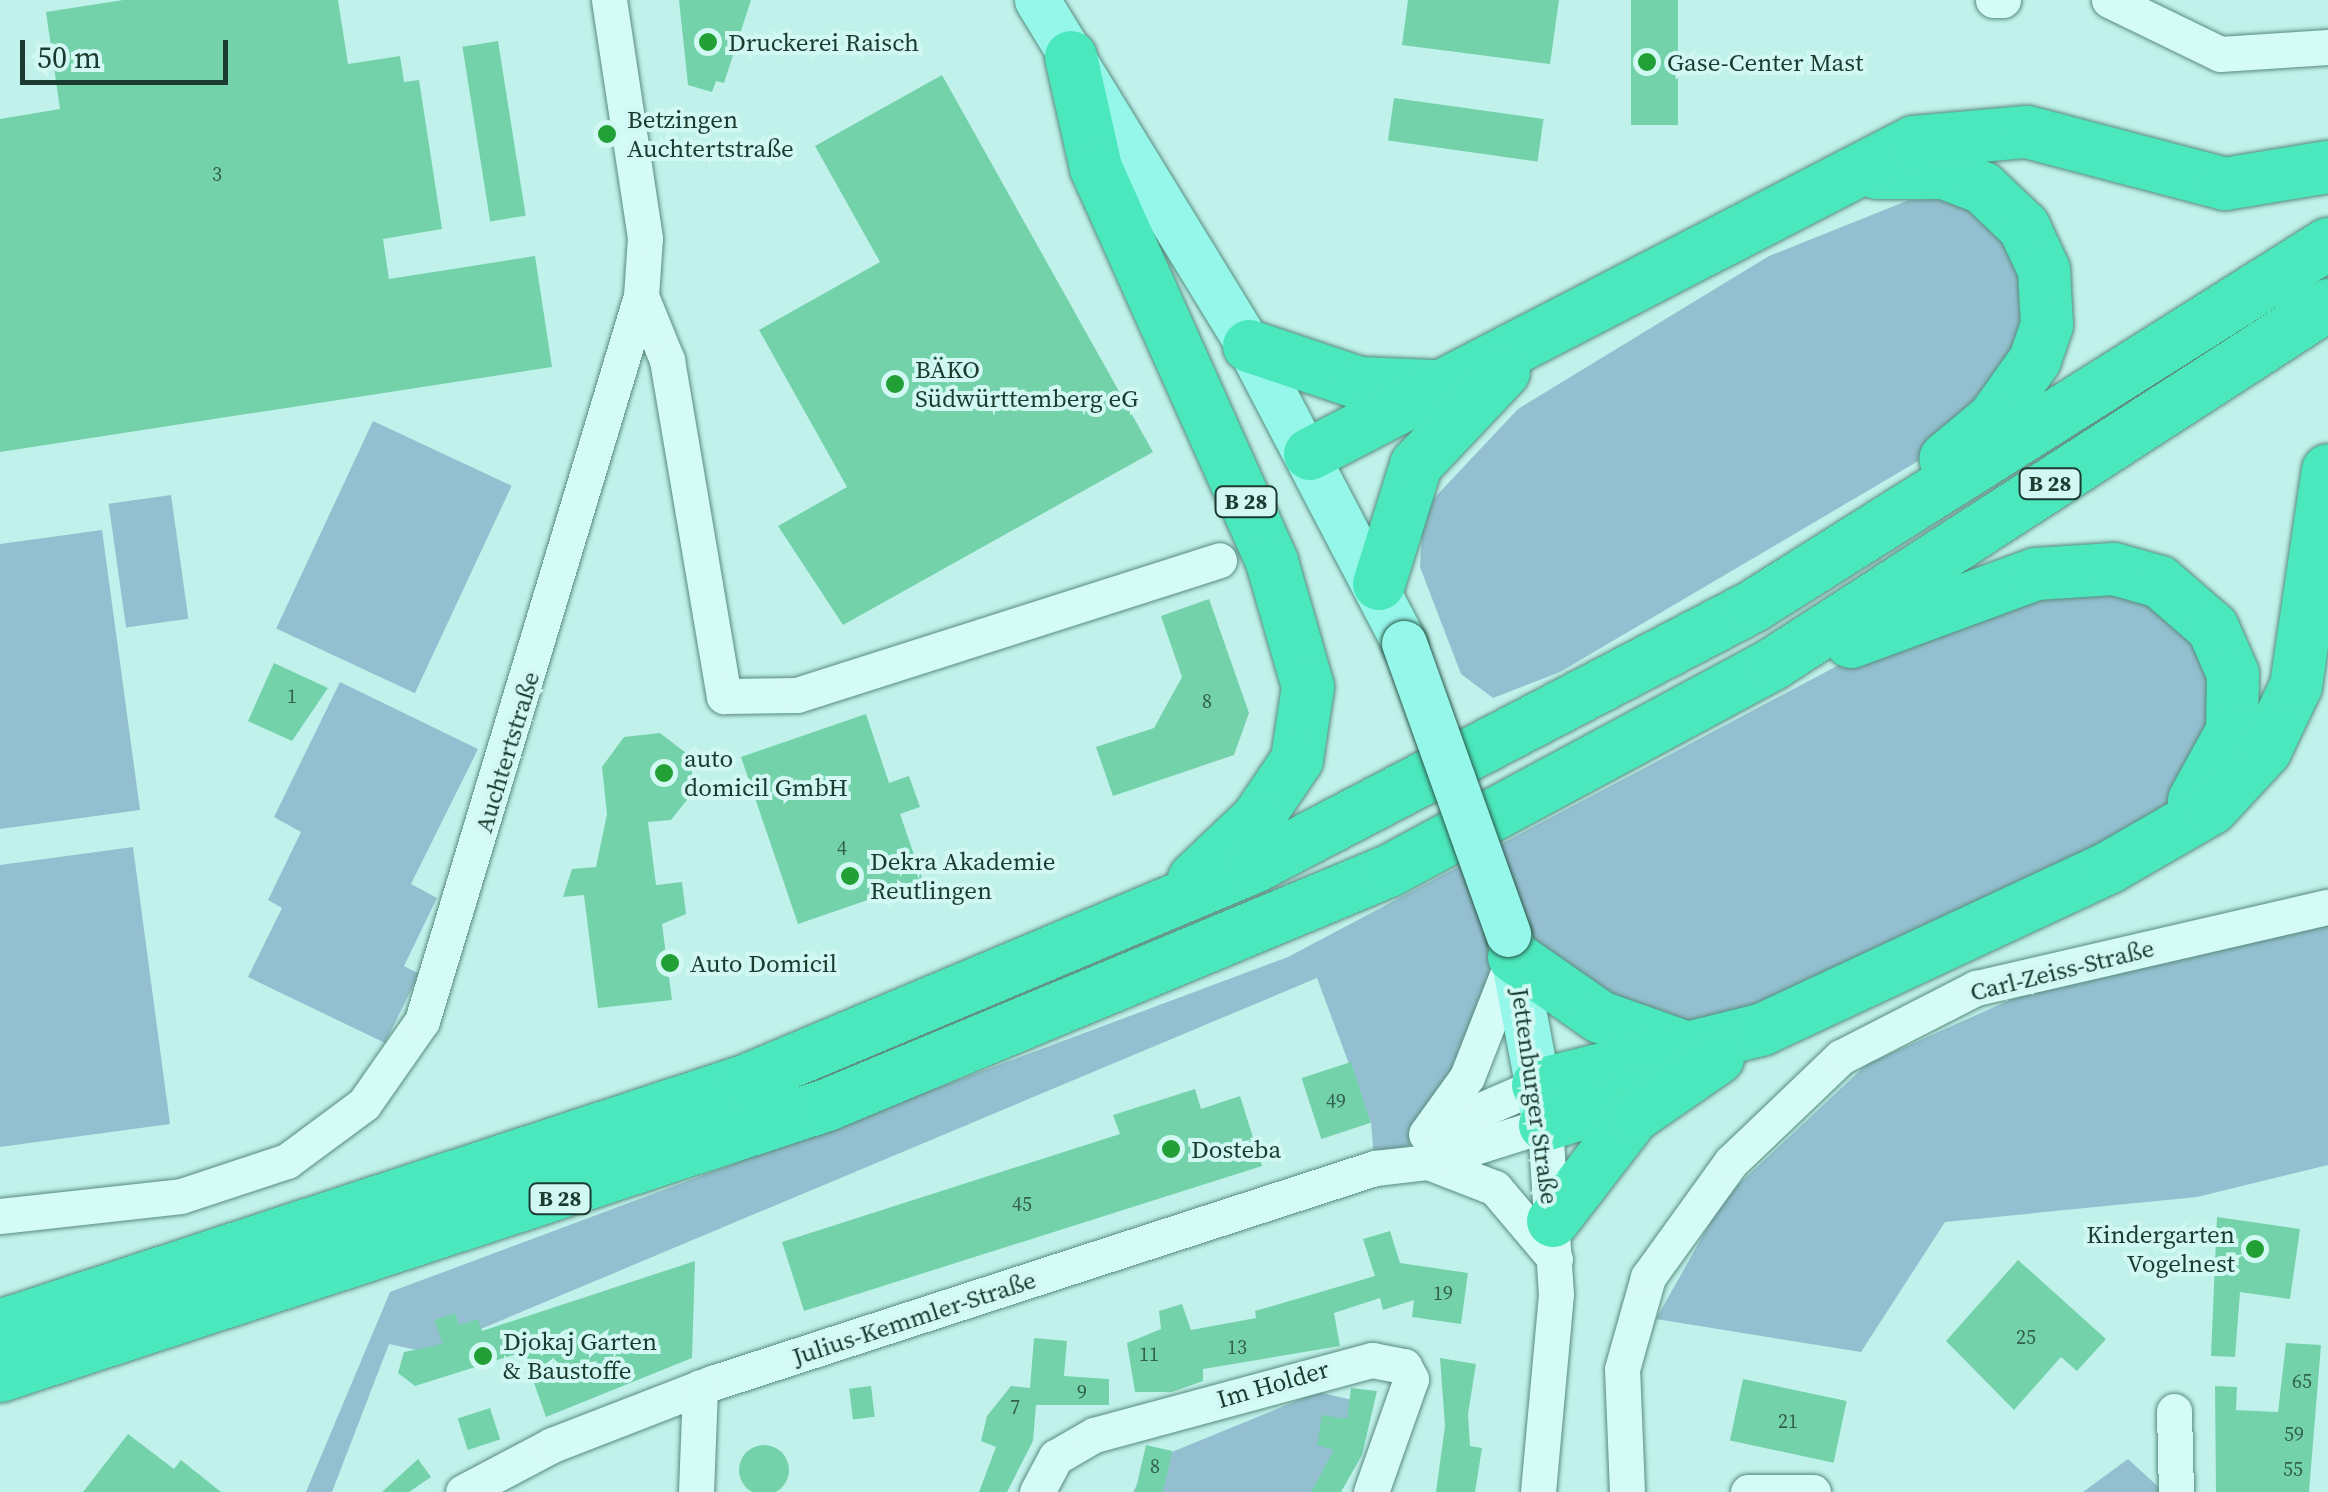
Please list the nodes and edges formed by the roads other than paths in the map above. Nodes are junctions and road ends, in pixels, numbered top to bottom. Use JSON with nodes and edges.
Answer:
{"nodes":[{"id":1,"x":609,"y":0,"type":"edge"},
{"id":2,"x":1037,"y":0,"type":"edge"},
{"id":3,"x":1993,"y":0,"type":"edge"},
{"id":4,"x":2002,"y":0,"type":"edge"},
{"id":5,"x":2109,"y":0,"type":"edge"},
{"id":6,"x":2328,"y":47,"type":"edge"},
{"id":7,"x":1071,"y":57,"type":"junction"},
{"id":8,"x":2328,"y":167,"type":"edge"},
{"id":9,"x":1846,"y":177,"type":"junction"},
{"id":10,"x":2328,"y":244,"type":"edge"},
{"id":11,"x":641,"y":296,"type":"junction"},
{"id":12,"x":2328,"y":305,"type":"edge"},
{"id":13,"x":1540,"y":338,"type":"junction"},
{"id":14,"x":1249,"y":346,"type":"junction"},
{"id":15,"x":1438,"y":386,"type":"junction"},
{"id":16,"x":1310,"y":454,"type":"junction"},
{"id":17,"x":2328,"y":470,"type":"edge"},
{"id":18,"x":1218,"y":560,"type":"dead end"},
{"id":19,"x":1823,"y":566,"type":"junction"},
{"id":20,"x":1379,"y":584,"type":"junction"},
{"id":21,"x":1773,"y":664,"type":"junction"},
{"id":22,"x":2162,"y":839,"type":"junction"},
{"id":23,"x":2328,"y":906,"type":"edge"},
{"id":24,"x":1156,"y":913,"type":"junction"},
{"id":25,"x":1511,"y":946,"type":"junction"},
{"id":26,"x":1676,"y":1069,"type":"junction"},
{"id":27,"x":1542,"y":1104,"type":"junction"},
{"id":28,"x":1427,"y":1148,"type":"junction"},
{"id":29,"x":0,"y":1216,"type":"edge"},
{"id":30,"x":1554,"y":1240,"type":"junction"},
{"id":31,"x":0,"y":1326,"type":"edge"},
{"id":32,"x":0,"y":1376,"type":"edge"},
{"id":33,"x":700,"y":1387,"type":"junction"},
{"id":34,"x":2174,"y":1411,"type":"dead end"},
{"id":35,"x":464,"y":1492,"type":"edge"},
{"id":36,"x":696,"y":1492,"type":"edge"},
{"id":37,"x":1037,"y":1492,"type":"edge"},
{"id":38,"x":1371,"y":1492,"type":"edge"},
{"id":39,"x":1538,"y":1492,"type":"edge"},
{"id":40,"x":1627,"y":1492,"type":"edge"},
{"id":41,"x":1748,"y":1492,"type":"edge"},
{"id":42,"x":1812,"y":1492,"type":"edge"},
{"id":43,"x":2176,"y":1492,"type":"edge"}],
"edges":[{"from":1,"to":11,"type":"street","name":"Auchtertstraße"},
{"from":2,"to":7,"type":"main road","name":"Jettenburger Straße"},
{"from":3,"to":4,"type":"street"},
{"from":5,"to":6,"type":"street"},
{"from":7,"to":14,"type":"main road","name":"Jettenburger Straße"},
{"from":7,"to":24,"type":"highway","number":"B 28"},
{"from":8,"to":9,"type":"highway","number":"B 28"},
{"from":9,"to":13,"type":"highway","number":"B 28"},
{"from":9,"to":19,"type":"highway","number":"B 28"},
{"from":10,"to":19,"type":"highway","number":"B 28"},
{"from":11,"to":18,"type":"street"},
{"from":11,"to":29,"type":"street","name":"Auchtertstraße"},
{"from":12,"to":21,"type":"highway","number":"B 28"},
{"from":13,"to":15,"type":"highway","number":"B 28"},
{"from":13,"to":20,"type":"highway","number":"B 28"},
{"from":14,"to":15,"type":"highway","number":"B 28"},
{"from":14,"to":16,"type":"main road","name":"Jettenburger Straße"},
{"from":15,"to":16,"type":"highway","number":"B 28"},
{"from":16,"to":20,"type":"main road","name":"Jettenburger Straße"},
{"from":17,"to":22,"type":"highway"},
{"from":19,"to":24,"type":"highway","number":"B 28"},
{"from":20,"to":25,"type":"main road","name":"Jettenburger Straße","bridge":true},
{"from":21,"to":22,"type":"highway"},
{"from":21,"to":32,"type":"highway","number":"B 28"},
{"from":22,"to":26,"type":"highway"},
{"from":23,"to":40,"type":"street","name":"Carl-Zeiss-Straße"},
{"from":24,"to":31,"type":"highway","number":"B 28"},
{"from":25,"to":26,"type":"highway"},
{"from":25,"to":27,"type":"main road","name":"Jettenburger Straße"},
{"from":25,"to":28,"type":"street","name":"Julius-Kemmler-Straße"},
{"from":26,"to":27,"type":"highway"},
{"from":26,"to":30,"type":"highway"},
{"from":27,"to":28,"type":"street","name":"Julius-Kemmler-Straße"},
{"from":27,"to":30,"type":"street","name":"Jettenburger Straße"},
{"from":28,"to":30,"type":"street","name":"Jettenburger Straße"},
{"from":28,"to":33,"type":"street","name":"Julius-Kemmler-Straße"},
{"from":30,"to":39,"type":"street","name":"Jettenburger Straße"},
{"from":33,"to":35,"type":"street","name":"Julius-Kemmler-Straße"},
{"from":33,"to":36,"type":"street"},
{"from":34,"to":43,"type":"street"},
{"from":37,"to":38,"type":"street","name":"Im Holder"},
{"from":41,"to":42,"type":"street"}]}
